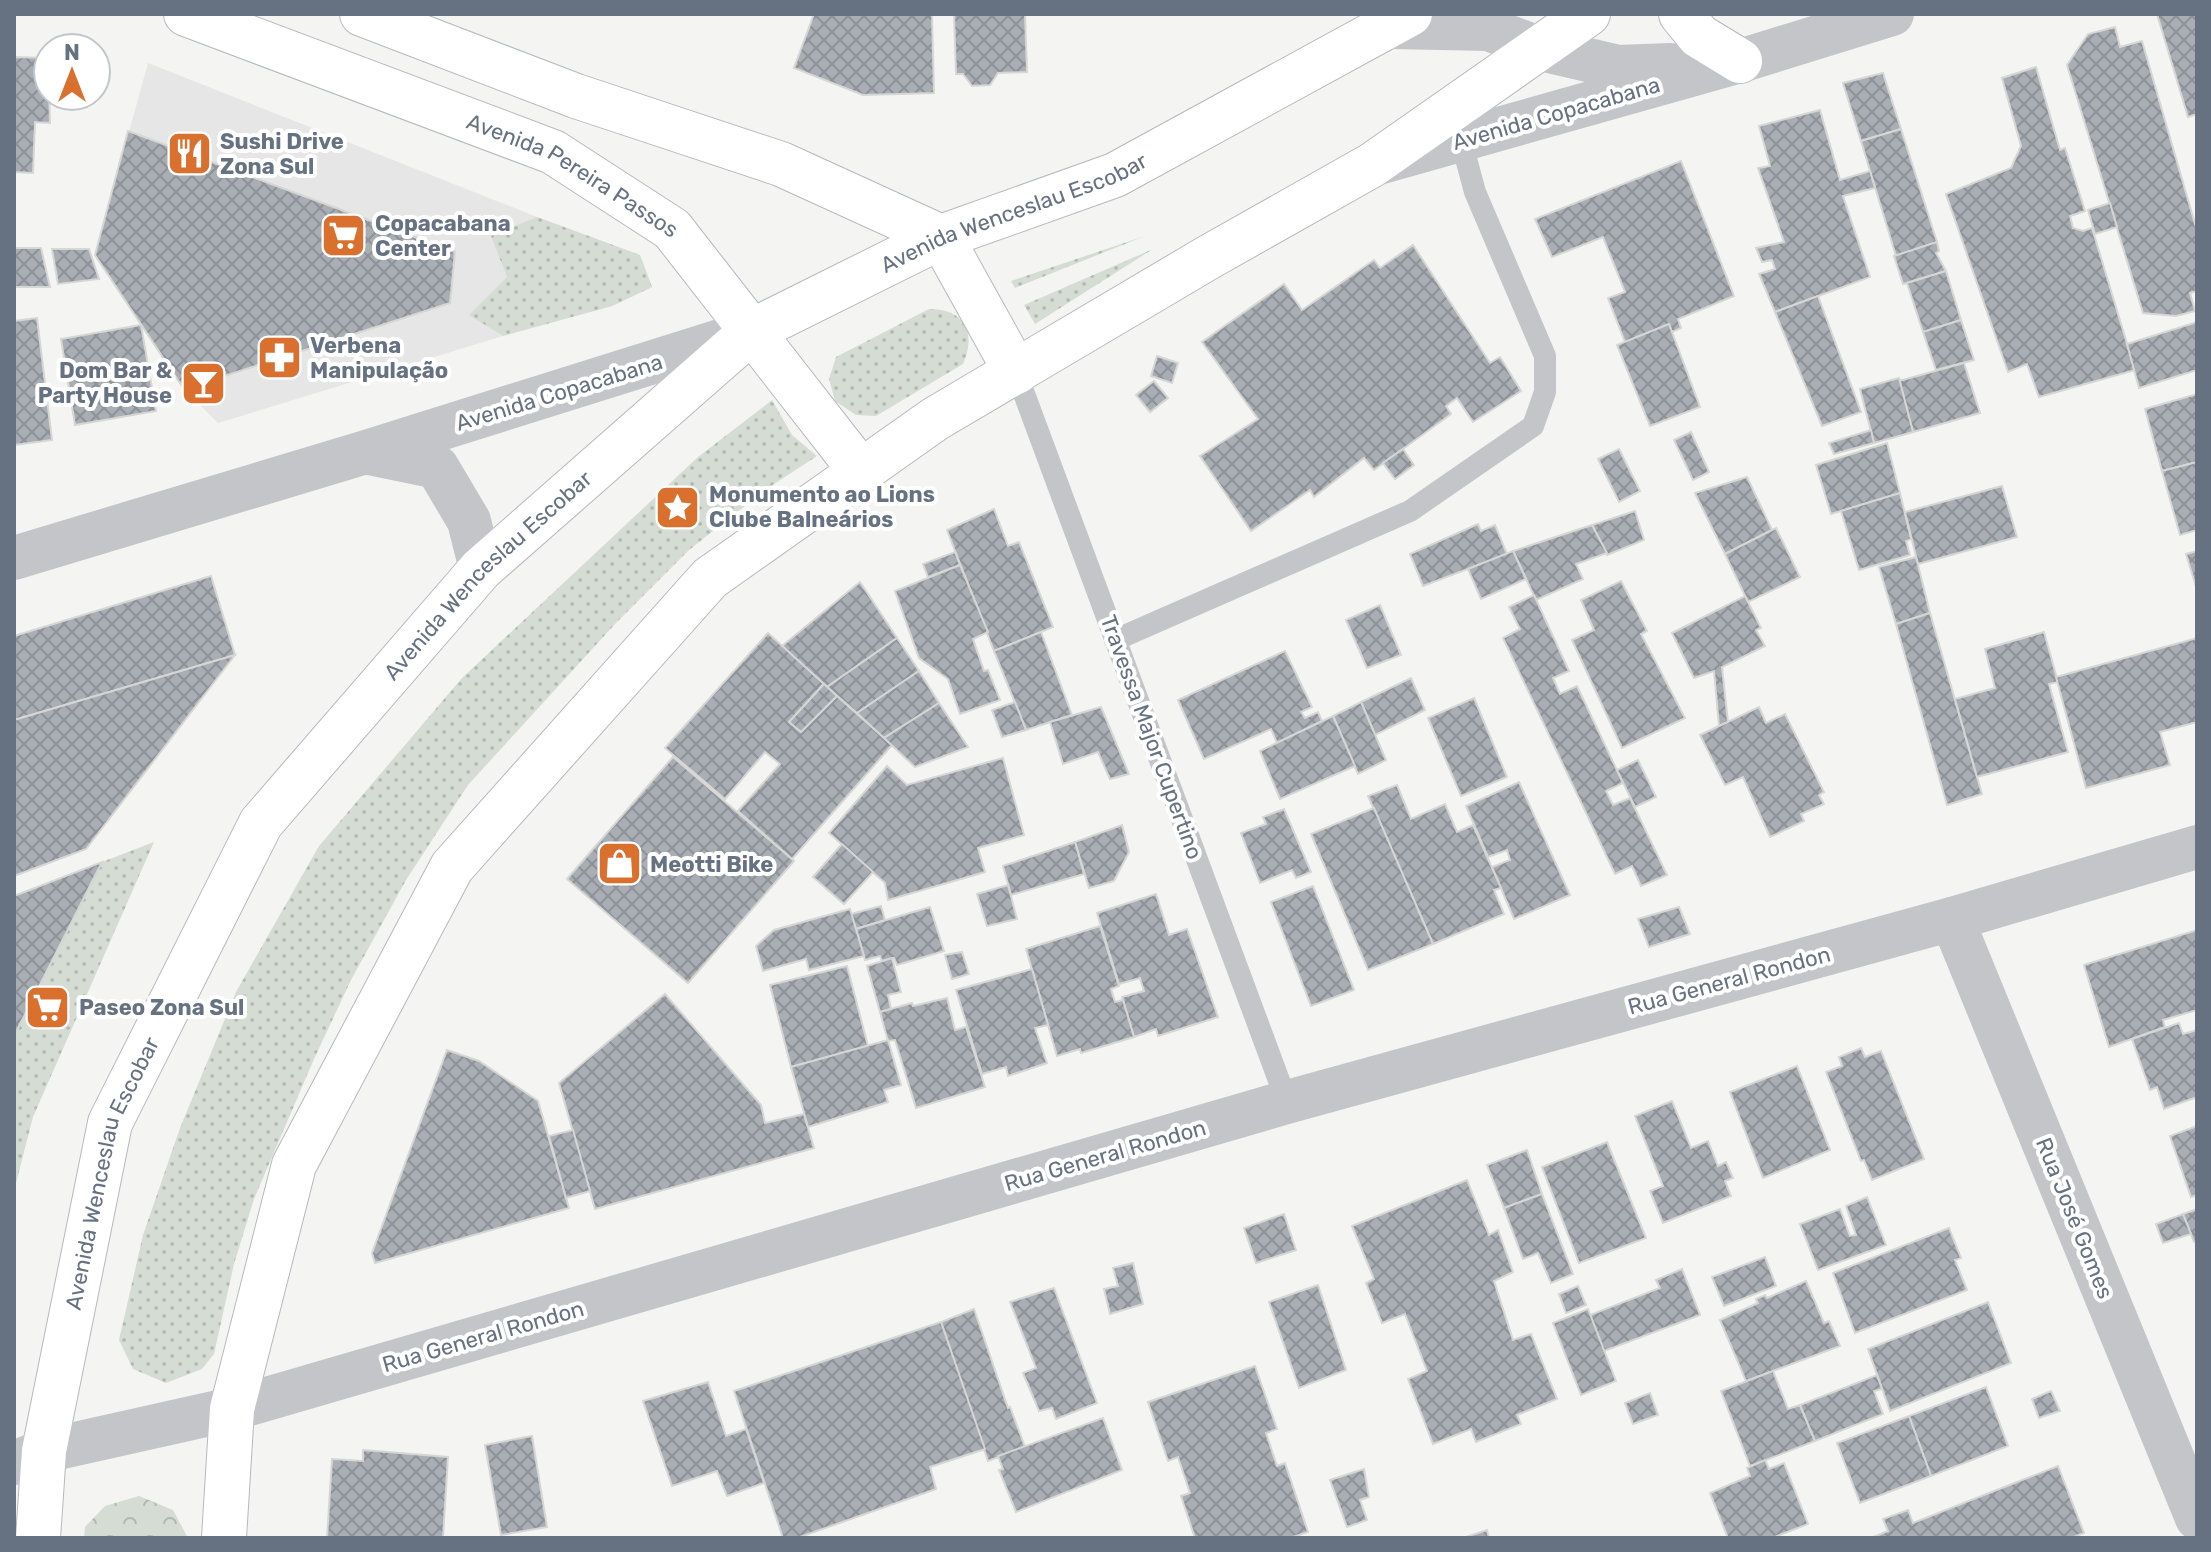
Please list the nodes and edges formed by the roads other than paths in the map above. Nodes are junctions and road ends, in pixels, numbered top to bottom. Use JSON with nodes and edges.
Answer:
{"nodes":[{"id":1,"x":186,"y":14,"type":"edge"},
{"id":2,"x":362,"y":14,"type":"edge"},
{"id":3,"x":1588,"y":14,"type":"edge"},
{"id":4,"x":1681,"y":14,"type":"edge"},
{"id":5,"x":1892,"y":14,"type":"edge"},
{"id":6,"x":1401,"y":20,"type":"edge"},
{"id":7,"x":1541,"y":49,"type":"junction"},
{"id":8,"x":1740,"y":61,"type":"junction"},
{"id":9,"x":576,"y":96,"type":"junction"},
{"id":10,"x":1461,"y":140,"type":"junction"},
{"id":11,"x":553,"y":152,"type":"junction"},
{"id":12,"x":1372,"y":165,"type":"junction"},
{"id":13,"x":941,"y":237,"type":"junction"},
{"id":14,"x":752,"y":331,"type":"junction"},
{"id":15,"x":1016,"y":372,"type":"junction"},
{"id":16,"x":366,"y":452,"type":"junction"},
{"id":17,"x":860,"y":470,"type":"junction"},
{"id":18,"x":14,"y":558,"type":"edge"},
{"id":19,"x":481,"y":569,"type":"junction"},
{"id":20,"x":1115,"y":640,"type":"junction"},
{"id":21,"x":2197,"y":847,"type":"edge"},
{"id":22,"x":1952,"y":919,"type":"junction"},
{"id":23,"x":1287,"y":1102,"type":"junction"},
{"id":24,"x":232,"y":1409,"type":"junction"},
{"id":25,"x":29,"y":1457,"type":"edge"},
{"id":26,"x":2196,"y":1514,"type":"edge"},
{"id":27,"x":38,"y":1538,"type":"edge"},
{"id":28,"x":224,"y":1538,"type":"edge"}],
"edges":[{"from":1,"to":11,"type":"main road","name":"Avenida Pereira Passos"},
{"from":2,"to":9,"type":"main road"},
{"from":3,"to":7,"type":"main road"},
{"from":4,"to":8,"type":"main road"},
{"from":5,"to":8,"type":"street","name":"Avenida Copacabana"},
{"from":6,"to":7,"type":"street","name":"Avenida Copacabana"},
{"from":6,"to":13,"type":"main road","name":"Avenida Wenceslau Escobar"},
{"from":7,"to":8,"type":"street","name":"Avenida Copacabana"},
{"from":7,"to":12,"type":"main road"},
{"from":8,"to":10,"type":"street","name":"Avenida Copacabana"},
{"from":9,"to":11,"type":"main road"},
{"from":9,"to":13,"type":"main road"},
{"from":10,"to":12,"type":"street","name":"Avenida Copacabana"},
{"from":10,"to":20,"type":"lane"},
{"from":11,"to":14,"type":"main road","name":"Avenida Pereira Passos"},
{"from":12,"to":15,"type":"main road"},
{"from":13,"to":14,"type":"main road","name":"Avenida Wenceslau Escobar"},
{"from":13,"to":15,"type":"main road"},
{"from":14,"to":16,"type":"street","name":"Avenida Copacabana"},
{"from":14,"to":17,"type":"main road","name":"Avenida Pereira Passos"},
{"from":14,"to":19,"type":"main road","name":"Avenida Wenceslau Escobar"},
{"from":15,"to":17,"type":"main road"},
{"from":15,"to":20,"type":"lane","name":"Travessa Major Cupertino"},
{"from":16,"to":18,"type":"street","name":"Avenida Copacabana"},
{"from":16,"to":19,"type":"street","name":"Avenida Copacabana"},
{"from":17,"to":24,"type":"main road"},
{"from":19,"to":25,"type":"main road","name":"Avenida Wenceslau Escobar"},
{"from":20,"to":23,"type":"lane","name":"Travessa Major Cupertino"},
{"from":21,"to":22,"type":"street","name":"Rua General Rondon"},
{"from":22,"to":23,"type":"street","name":"Rua General Rondon"},
{"from":22,"to":26,"type":"street","name":"Rua José Gomes"},
{"from":23,"to":24,"type":"street","name":"Rua General Rondon"},
{"from":24,"to":25,"type":"street","name":"Rua General Rondon"},
{"from":24,"to":28,"type":"main road"},
{"from":25,"to":27,"type":"main road","name":"Avenida Wenceslau Escobar"}]}
